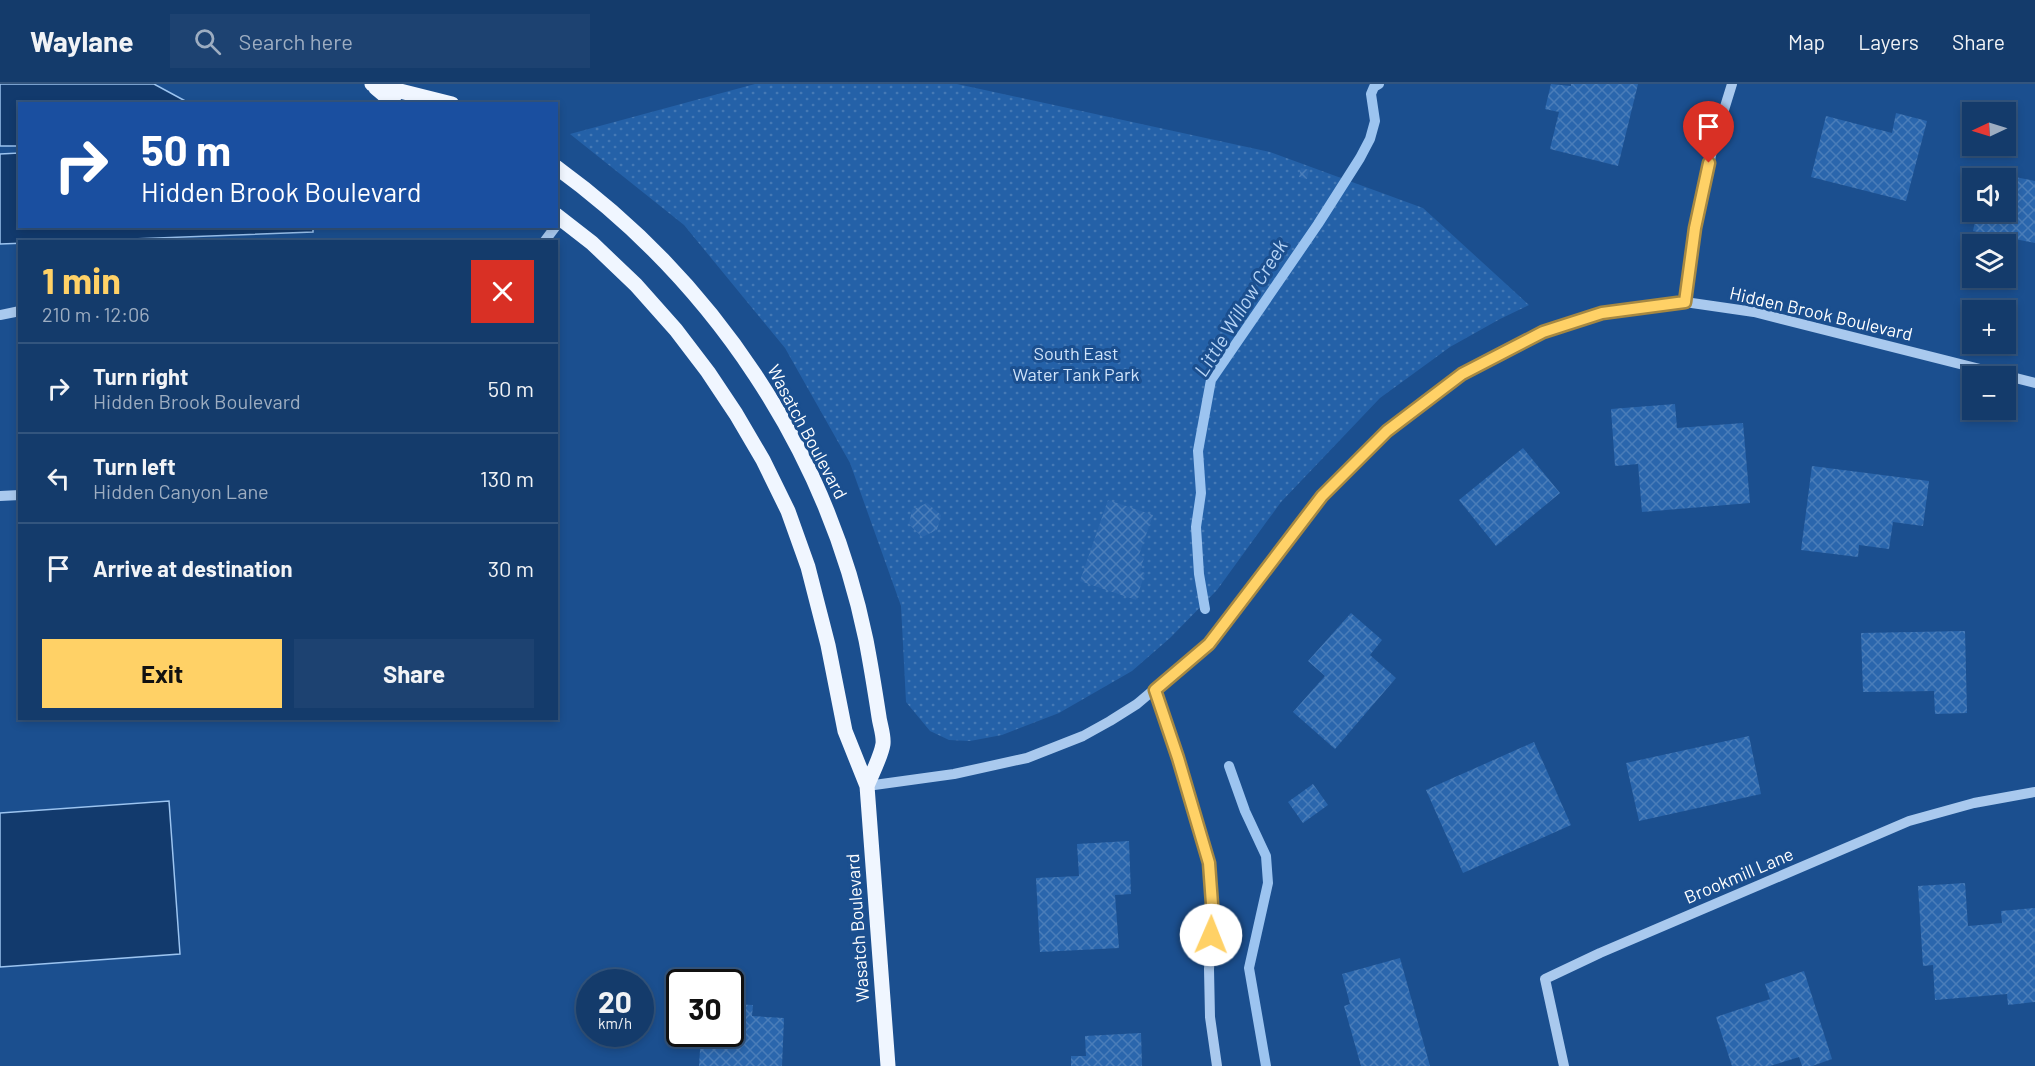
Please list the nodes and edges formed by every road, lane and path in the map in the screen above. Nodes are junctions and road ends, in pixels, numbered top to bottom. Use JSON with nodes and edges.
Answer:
{"nodes":[{"id":1,"x":372,"y":84,"type":"edge"},
{"id":2,"x":1732,"y":84,"type":"edge"},
{"id":3,"x":393,"y":102,"type":"edge"},
{"id":4,"x":444,"y":102,"type":"edge"},
{"id":5,"x":558,"y":169,"type":"edge"},
{"id":6,"x":558,"y":222,"type":"edge"},
{"id":7,"x":1685,"y":302,"type":"junction"},
{"id":8,"x":18,"y":311,"type":"edge"},
{"id":9,"x":0,"y":315,"type":"edge"},
{"id":10,"x":2035,"y":382,"type":"edge"},
{"id":11,"x":18,"y":495,"type":"edge"},
{"id":12,"x":0,"y":496,"type":"edge"},
{"id":13,"x":1155,"y":690,"type":"junction"},
{"id":14,"x":867,"y":786,"type":"junction"},
{"id":15,"x":2035,"y":792,"type":"edge"},
{"id":16,"x":888,"y":1066,"type":"edge"},
{"id":17,"x":1216,"y":1066,"type":"edge"},
{"id":18,"x":1564,"y":1066,"type":"edge"}],
"edges":[{"from":1,"to":3,"type":"main road"},
{"from":1,"to":4,"type":"main road"},
{"from":2,"to":7,"type":"street"},
{"from":5,"to":14,"type":"main road","name":"Wasatch Boulevard"},
{"from":6,"to":14,"type":"main road","name":"Wasatch Boulevard"},
{"from":7,"to":10,"type":"street","name":"Hidden Brook Boulevard"},
{"from":7,"to":13,"type":"street","name":"Hidden Brook Boulevard"},
{"from":8,"to":9,"type":"street"},
{"from":11,"to":12,"type":"street"},
{"from":13,"to":14,"type":"street","name":"Hidden Brook Boulevard"},
{"from":13,"to":17,"type":"street"},
{"from":14,"to":16,"type":"main road","name":"Wasatch Boulevard"},
{"from":15,"to":18,"type":"street","name":"Brookmill Lane"}]}
